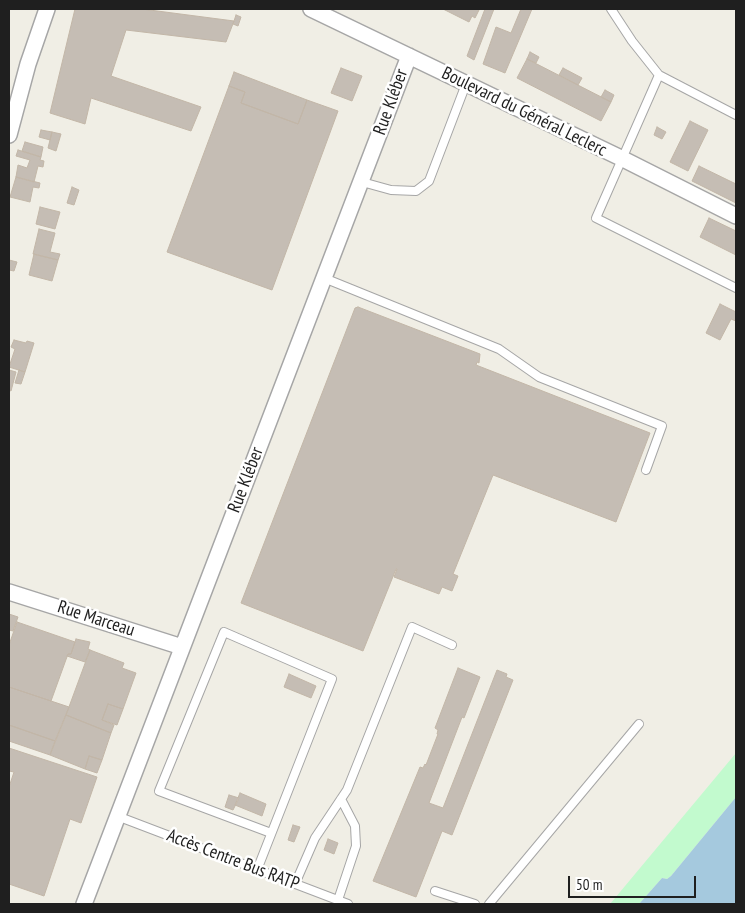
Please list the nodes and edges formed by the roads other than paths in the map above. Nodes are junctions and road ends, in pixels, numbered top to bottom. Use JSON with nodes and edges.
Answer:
{"nodes":[{"id":1,"x":47,"y":9,"type":"edge"},
{"id":2,"x":311,"y":9,"type":"edge"},
{"id":3,"x":611,"y":9,"type":"edge"},
{"id":4,"x":408,"y":56,"type":"junction"},
{"id":5,"x":659,"y":75,"type":"junction"},
{"id":6,"x":466,"y":84,"type":"junction"},
{"id":7,"x":736,"y":115,"type":"edge"},
{"id":8,"x":9,"y":135,"type":"edge"},
{"id":9,"x":623,"y":159,"type":"junction"},
{"id":10,"x":362,"y":182,"type":"junction"},
{"id":11,"x":736,"y":216,"type":"edge"},
{"id":12,"x":324,"y":278,"type":"junction"},
{"id":13,"x":736,"y":288,"type":"edge"},
{"id":14,"x":646,"y":470,"type":"dead end"},
{"id":15,"x":9,"y":592,"type":"edge"},
{"id":16,"x":452,"y":645,"type":"dead end"},
{"id":17,"x":182,"y":647,"type":"junction"},
{"id":18,"x":639,"y":724,"type":"dead end"},
{"id":19,"x":341,"y":799,"type":"junction"},
{"id":20,"x":117,"y":816,"type":"junction"},
{"id":21,"x":271,"y":833,"type":"junction"},
{"id":22,"x":257,"y":870,"type":"junction"},
{"id":23,"x":295,"y":884,"type":"junction"},
{"id":24,"x":435,"y":891,"type":"dead end"},
{"id":25,"x":338,"y":900,"type":"junction"},
{"id":26,"x":84,"y":904,"type":"edge"},
{"id":27,"x":348,"y":904,"type":"edge"},
{"id":28,"x":475,"y":904,"type":"edge"},
{"id":29,"x":489,"y":904,"type":"edge"}],
"edges":[{"from":1,"to":8,"type":"street"},
{"from":2,"to":4,"type":"street","name":"Boulevard du Général Leclerc"},
{"from":3,"to":5,"type":"lane"},
{"from":4,"to":6,"type":"street","name":"Boulevard du Général Leclerc"},
{"from":4,"to":10,"type":"street","name":"Rue Kléber"},
{"from":5,"to":7,"type":"lane"},
{"from":5,"to":9,"type":"lane"},
{"from":6,"to":9,"type":"street","name":"Boulevard du Général Leclerc"},
{"from":6,"to":10,"type":"lane"},
{"from":9,"to":11,"type":"street","name":"Boulevard du Général Leclerc"},
{"from":9,"to":13,"type":"lane"},
{"from":10,"to":12,"type":"street","name":"Rue Kléber"},
{"from":12,"to":14,"type":"lane"},
{"from":12,"to":17,"type":"street","name":"Rue Kléber"},
{"from":15,"to":17,"type":"street","name":"Rue Marceau"},
{"from":16,"to":19,"type":"lane"},
{"from":17,"to":20,"type":"street","name":"Rue Kléber"},
{"from":18,"to":29,"type":"lane"},
{"from":19,"to":23,"type":"lane"},
{"from":19,"to":25,"type":"lane"},
{"from":20,"to":22,"type":"lane","name":"Accès Centre Bus RATP"},
{"from":20,"to":26,"type":"street","name":"Rue Kléber"},
{"from":21,"to":21,"type":"lane"},
{"from":21,"to":22,"type":"lane"},
{"from":22,"to":23,"type":"lane","name":"Accès Centre Bus RATP"},
{"from":23,"to":25,"type":"lane","name":"Accès Centre Bus RATP"},
{"from":24,"to":28,"type":"lane"},
{"from":25,"to":27,"type":"lane","name":"Accès Centre Bus RATP"}]}
